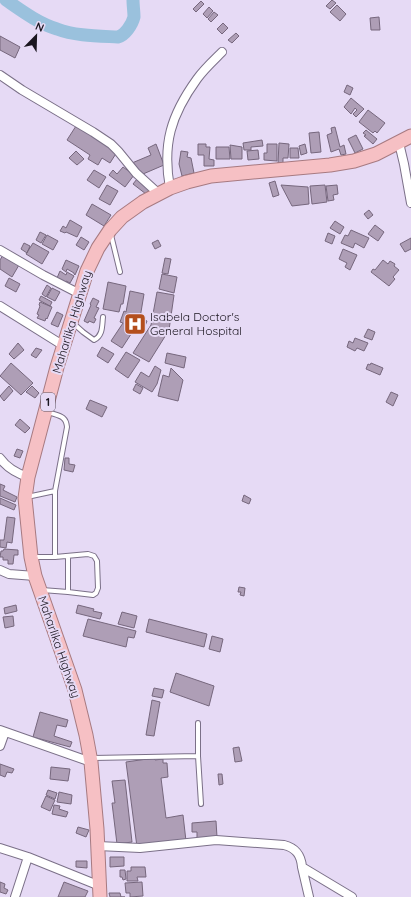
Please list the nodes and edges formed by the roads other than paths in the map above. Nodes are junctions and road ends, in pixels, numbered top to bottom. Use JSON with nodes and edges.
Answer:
{"nodes":[{"id":1,"x":222,"y":52,"type":"dead end"},
{"id":2,"x":0,"y":75,"type":"edge"},
{"id":3,"x":411,"y":136,"type":"edge"},
{"id":4,"x":399,"y":143,"type":"junction"},
{"id":5,"x":164,"y":191,"type":"junction"},
{"id":6,"x":411,"y":202,"type":"edge"},
{"id":7,"x":110,"y":230,"type":"junction"},
{"id":8,"x":0,"y":250,"type":"edge"},
{"id":9,"x":120,"y":272,"type":"dead end"},
{"id":10,"x":80,"y":294,"type":"junction"},
{"id":11,"x":0,"y":306,"type":"edge"},
{"id":12,"x":103,"y":317,"type":"dead end"},
{"id":13,"x":71,"y":321,"type":"junction"},
{"id":14,"x":64,"y":346,"type":"junction"},
{"id":15,"x":45,"y":411,"type":"junction"},
{"id":16,"x":0,"y":458,"type":"edge"},
{"id":17,"x":4,"y":465,"type":"edge"},
{"id":18,"x":28,"y":477,"type":"junction"},
{"id":19,"x":55,"y":491,"type":"junction"},
{"id":20,"x":25,"y":498,"type":"junction"},
{"id":21,"x":68,"y":556,"type":"junction"},
{"id":22,"x":31,"y":557,"type":"junction"},
{"id":23,"x":55,"y":557,"type":"junction"},
{"id":24,"x":0,"y":570,"type":"edge"},
{"id":25,"x":34,"y":576,"type":"junction"},
{"id":26,"x":40,"y":590,"type":"junction"},
{"id":27,"x":68,"y":592,"type":"junction"},
{"id":28,"x":198,"y":722,"type":"dead end"},
{"id":29,"x":2,"y":731,"type":"edge"},
{"id":30,"x":0,"y":746,"type":"edge"},
{"id":31,"x":198,"y":756,"type":"junction"},
{"id":32,"x":91,"y":760,"type":"junction"},
{"id":33,"x":201,"y":804,"type":"dead end"},
{"id":34,"x":98,"y":846,"type":"junction"},
{"id":35,"x":0,"y":848,"type":"edge"},
{"id":36,"x":28,"y":857,"type":"junction"},
{"id":37,"x":302,"y":867,"type":"junction"},
{"id":38,"x":100,"y":891,"type":"edge"},
{"id":39,"x":15,"y":897,"type":"edge"},
{"id":40,"x":309,"y":897,"type":"edge"},
{"id":41,"x":352,"y":897,"type":"edge"}],
"edges":[{"from":1,"to":5,"type":"street"},
{"from":2,"to":5,"type":"street"},
{"from":3,"to":4,"type":"highway","name":"Maharlika Highway","number":"1"},
{"from":4,"to":5,"type":"highway","name":"Maharlika Highway","number":"1"},
{"from":4,"to":6,"type":"street"},
{"from":5,"to":7,"type":"highway","name":"Maharlika Highway","number":"1"},
{"from":7,"to":9,"type":"lane"},
{"from":7,"to":10,"type":"highway","name":"Maharlika Highway","number":"1"},
{"from":8,"to":10,"type":"street"},
{"from":10,"to":13,"type":"highway","name":"Maharlika Highway","number":"1"},
{"from":11,"to":14,"type":"street"},
{"from":12,"to":13,"type":"lane"},
{"from":13,"to":14,"type":"highway","name":"Maharlika Highway","number":"1"},
{"from":14,"to":15,"type":"highway","name":"Maharlika Highway","number":"1"},
{"from":15,"to":18,"type":"highway","name":"Maharlika Highway","number":"1"},
{"from":15,"to":19,"type":"lane"},
{"from":16,"to":17,"type":"street"},
{"from":17,"to":18,"type":"street"},
{"from":18,"to":20,"type":"highway","name":"Maharlika Highway","number":"1"},
{"from":19,"to":20,"type":"lane"},
{"from":19,"to":23,"type":"lane"},
{"from":20,"to":22,"type":"highway","name":"Maharlika Highway","number":"1"},
{"from":21,"to":23,"type":"lane"},
{"from":21,"to":27,"type":"lane"},
{"from":21,"to":27,"type":"lane"},
{"from":22,"to":23,"type":"lane"},
{"from":22,"to":25,"type":"highway","name":"Maharlika Highway","number":"1"},
{"from":24,"to":25,"type":"street"},
{"from":25,"to":26,"type":"highway","name":"Maharlika Highway","number":"1"},
{"from":26,"to":27,"type":"lane"},
{"from":26,"to":32,"type":"highway","name":"Maharlika Highway","number":"1"},
{"from":28,"to":31,"type":"lane"},
{"from":29,"to":30,"type":"street"},
{"from":29,"to":32,"type":"street"},
{"from":31,"to":32,"type":"lane"},
{"from":31,"to":33,"type":"lane"},
{"from":32,"to":34,"type":"highway","name":"Maharlika Highway","number":"1"},
{"from":34,"to":37,"type":"street"},
{"from":34,"to":38,"type":"highway","name":"Maharlika Highway","number":"1"},
{"from":35,"to":36,"type":"street"},
{"from":36,"to":38,"type":"street"},
{"from":36,"to":39,"type":"street"},
{"from":37,"to":40,"type":"street"},
{"from":37,"to":41,"type":"street"}]}
